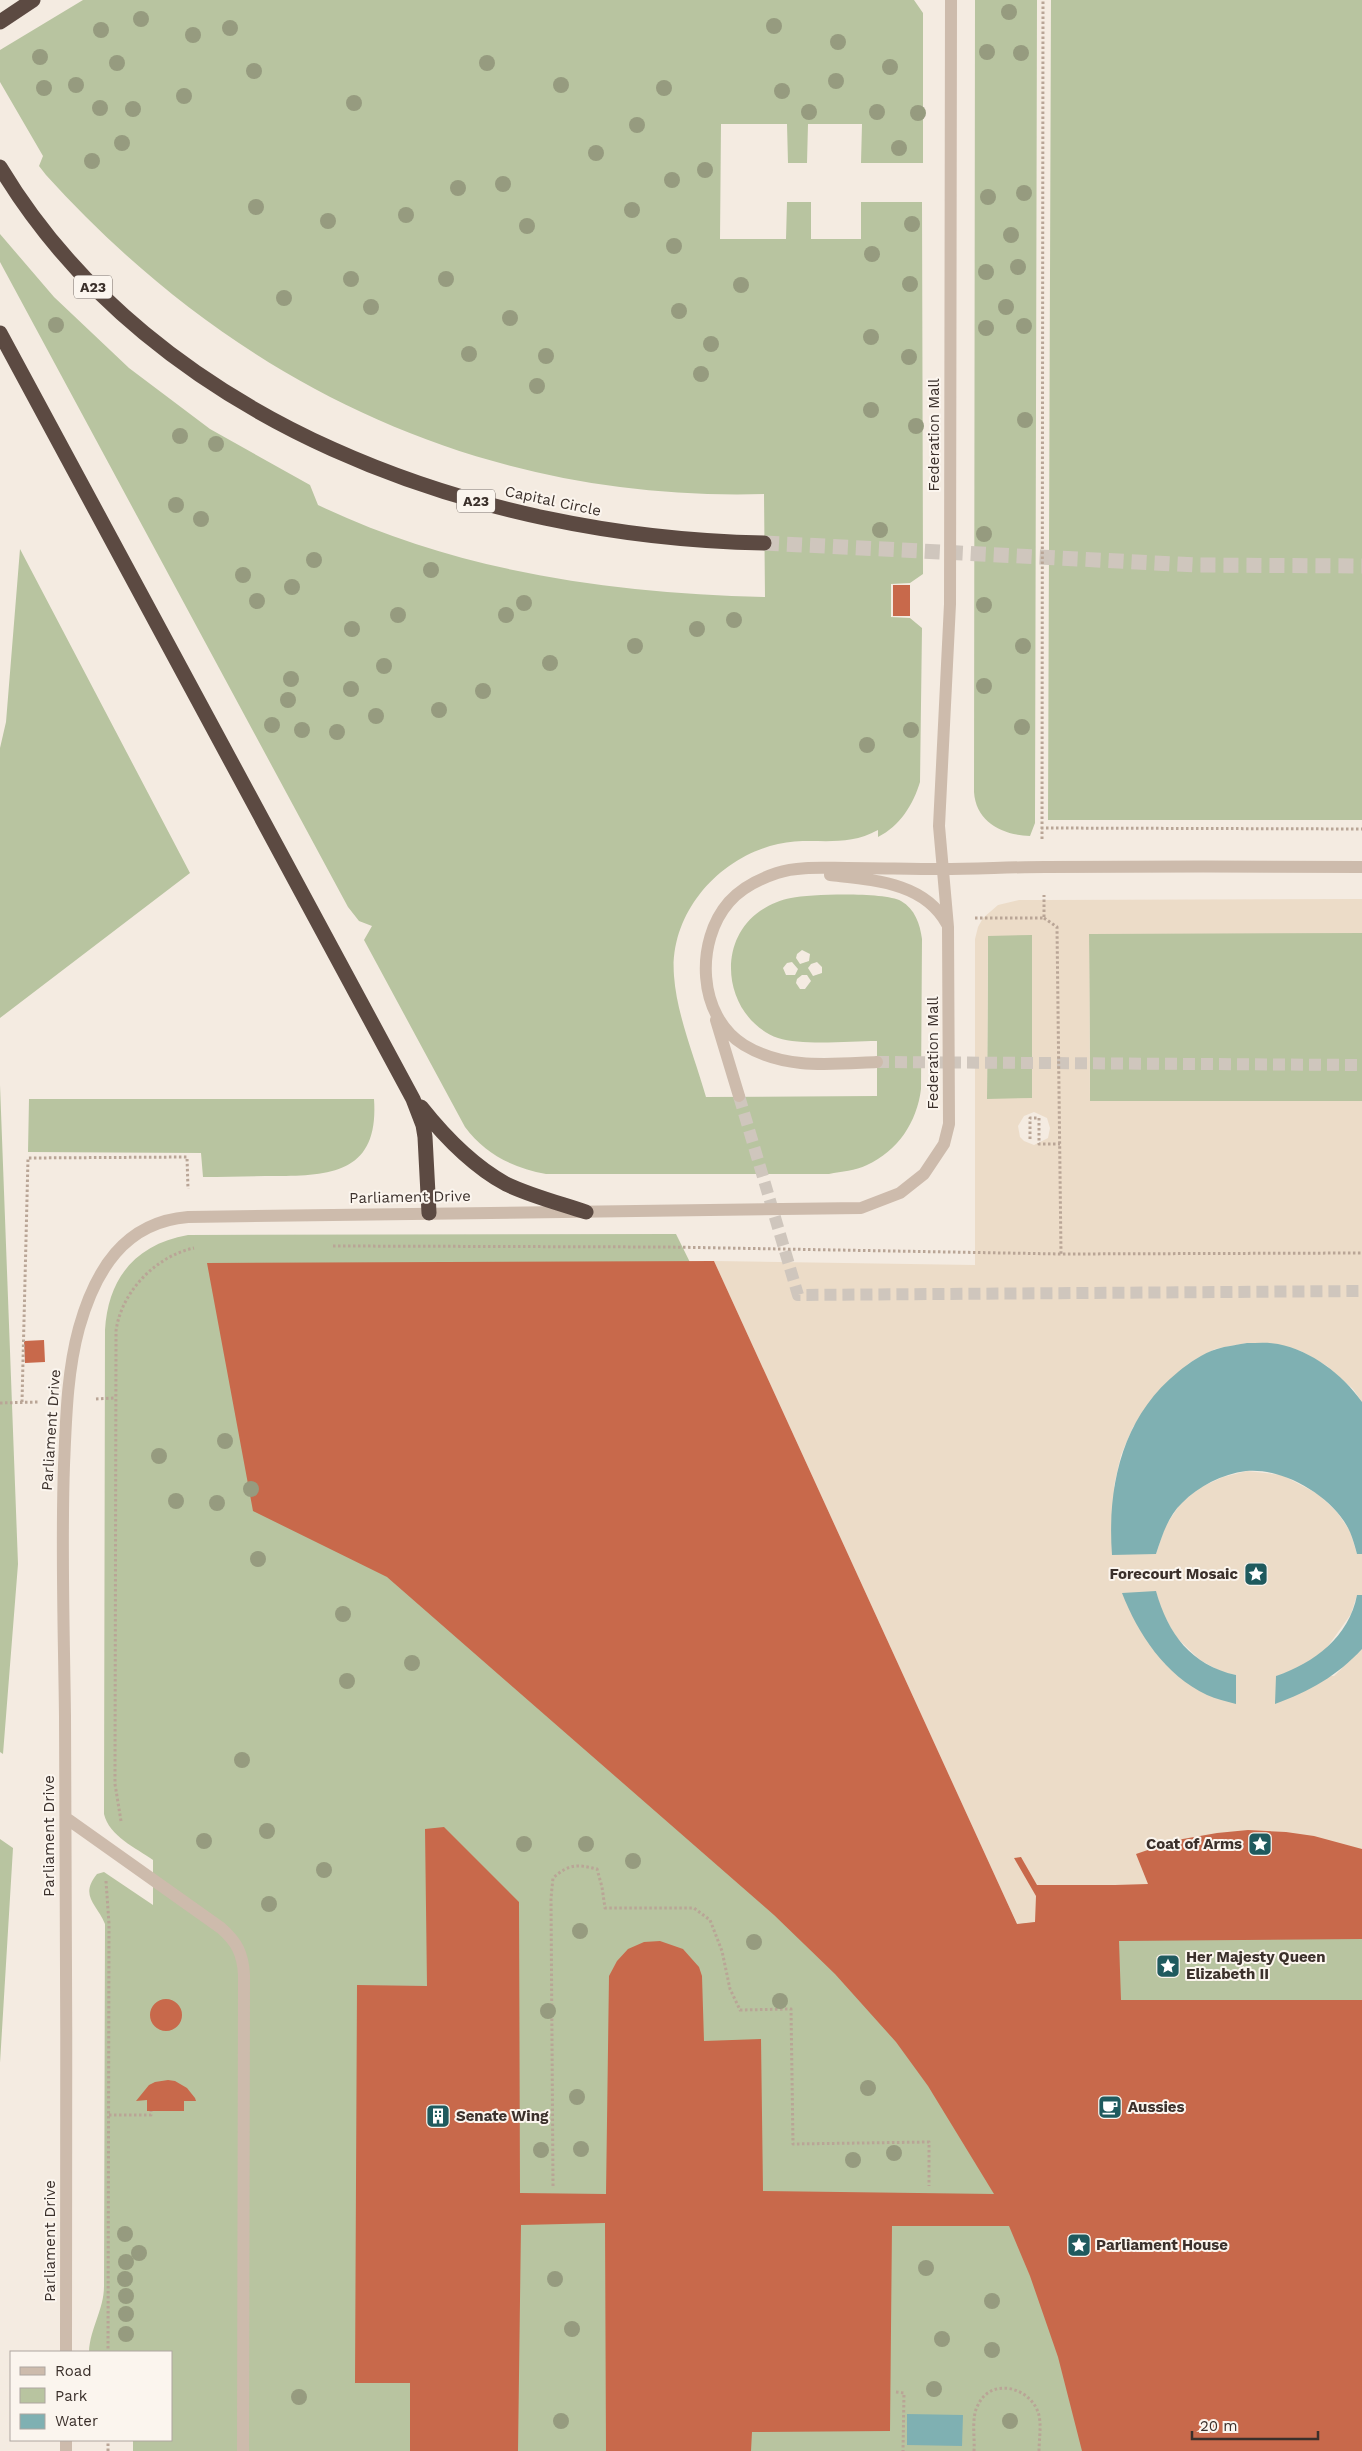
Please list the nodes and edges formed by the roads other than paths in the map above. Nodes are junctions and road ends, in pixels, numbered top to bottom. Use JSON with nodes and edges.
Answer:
{"nodes":[{"id":1,"x":33,"y":0,"type":"edge"},
{"id":2,"x":951,"y":0,"type":"edge"},
{"id":3,"x":0,"y":22,"type":"edge"},
{"id":4,"x":0,"y":167,"type":"edge"},
{"id":5,"x":0,"y":332,"type":"edge"},
{"id":6,"x":764,"y":543,"type":"tunnel mouth"},
{"id":7,"x":1362,"y":867,"type":"edge"},
{"id":8,"x":942,"y":869,"type":"junction"},
{"id":9,"x":771,"y":875,"type":"junction"},
{"id":10,"x":948,"y":923,"type":"junction"},
{"id":11,"x":713,"y":1008,"type":"junction"},
{"id":12,"x":877,"y":1062,"type":"tunnel mouth"},
{"id":13,"x":405,"y":1083,"type":"junction"},
{"id":14,"x":739,"y":1096,"type":"tunnel mouth"},
{"id":15,"x":919,"y":1179,"type":"joint"},
{"id":16,"x":586,"y":1212,"type":"junction"},
{"id":17,"x":429,"y":1213,"type":"junction"},
{"id":18,"x":66,"y":1818,"type":"junction"},
{"id":19,"x":66,"y":2351,"type":"edge"},
{"id":20,"x":243,"y":2451,"type":"edge"}],
"edges":[{"from":1,"to":3,"type":"highway"},
{"from":2,"to":8,"type":"street","name":"Federation Mall"},
{"from":4,"to":6,"type":"highway","name":"Capital Circle","number":"A23"},
{"from":5,"to":13,"type":"highway"},
{"from":7,"to":8,"type":"street"},
{"from":8,"to":9,"type":"street"},
{"from":8,"to":10,"type":"street","name":"Federation Mall"},
{"from":9,"to":10,"type":"street"},
{"from":9,"to":11,"type":"street"},
{"from":10,"to":15,"type":"street","name":"Federation Mall"},
{"from":11,"to":12,"type":"street"},
{"from":11,"to":14,"type":"street"},
{"from":13,"to":16,"type":"highway"},
{"from":13,"to":17,"type":"highway"},
{"from":15,"to":16,"type":"street","name":"Parliament Drive"},
{"from":16,"to":17,"type":"street","name":"Parliament Drive"},
{"from":17,"to":18,"type":"street","name":"Parliament Drive"},
{"from":18,"to":19,"type":"street","name":"Parliament Drive"},
{"from":18,"to":20,"type":"street"}]}
